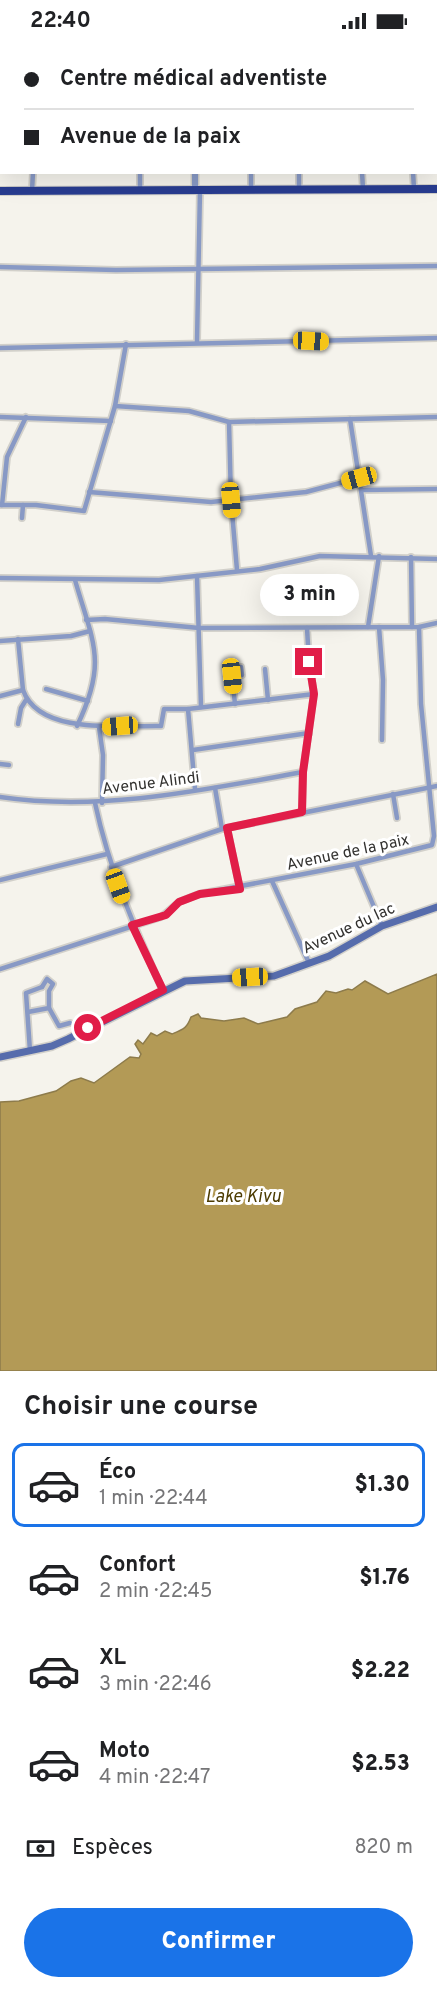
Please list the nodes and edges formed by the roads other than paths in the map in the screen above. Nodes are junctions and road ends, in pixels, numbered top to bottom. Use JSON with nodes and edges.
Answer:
{"nodes":[{"id":1,"x":33,"y":174,"type":"edge"},
{"id":2,"x":140,"y":174,"type":"edge"},
{"id":3,"x":195,"y":174,"type":"edge"},
{"id":4,"x":251,"y":174,"type":"edge"},
{"id":5,"x":299,"y":174,"type":"edge"},
{"id":6,"x":362,"y":174,"type":"edge"},
{"id":7,"x":413,"y":174,"type":"edge"},
{"id":8,"x":363,"y":189,"type":"junction"},
{"id":9,"x":414,"y":189,"type":"junction"},
{"id":10,"x":437,"y":189,"type":"edge"},
{"id":11,"x":197,"y":190,"type":"junction"},
{"id":12,"x":251,"y":190,"type":"junction"},
{"id":13,"x":299,"y":190,"type":"junction"},
{"id":14,"x":0,"y":191,"type":"edge"},
{"id":15,"x":32,"y":191,"type":"junction"},
{"id":16,"x":140,"y":191,"type":"junction"},
{"id":17,"x":437,"y":266,"type":"edge"},
{"id":18,"x":0,"y":267,"type":"edge"},
{"id":19,"x":198,"y":268,"type":"junction"},
{"id":20,"x":437,"y":338,"type":"edge"},
{"id":21,"x":197,"y":342,"type":"junction"},
{"id":22,"x":126,"y":344,"type":"junction"},
{"id":23,"x":0,"y":348,"type":"edge"},
{"id":24,"x":115,"y":406,"type":"junction"},
{"id":25,"x":0,"y":417,"type":"edge"},
{"id":26,"x":26,"y":417,"type":"junction"},
{"id":27,"x":437,"y":417,"type":"edge"},
{"id":28,"x":350,"y":419,"type":"junction"},
{"id":29,"x":111,"y":421,"type":"junction"},
{"id":30,"x":230,"y":422,"type":"junction"},
{"id":31,"x":359,"y":478,"type":"junction"},
{"id":32,"x":437,"y":489,"type":"edge"},
{"id":33,"x":362,"y":490,"type":"junction"},
{"id":34,"x":89,"y":492,"type":"junction"},
{"id":35,"x":231,"y":500,"type":"junction"},
{"id":36,"x":1,"y":505,"type":"edge"},
{"id":37,"x":23,"y":505,"type":"junction"},
{"id":38,"x":22,"y":518,"type":"dead end"},
{"id":39,"x":379,"y":555,"type":"junction"},
{"id":40,"x":371,"y":556,"type":"junction"},
{"id":41,"x":411,"y":557,"type":"junction"},
{"id":42,"x":437,"y":559,"type":"edge"},
{"id":43,"x":237,"y":570,"type":"junction"},
{"id":44,"x":197,"y":576,"type":"junction"},
{"id":45,"x":0,"y":578,"type":"edge"},
{"id":46,"x":75,"y":580,"type":"junction"},
{"id":47,"x":86,"y":620,"type":"junction"},
{"id":48,"x":437,"y":623,"type":"edge"},
{"id":49,"x":368,"y":627,"type":"junction"},
{"id":50,"x":379,"y":627,"type":"junction"},
{"id":51,"x":412,"y":627,"type":"junction"},
{"id":52,"x":419,"y":627,"type":"junction"},
{"id":53,"x":199,"y":628,"type":"junction"},
{"id":54,"x":307,"y":628,"type":"junction"},
{"id":55,"x":90,"y":630,"type":"junction"},
{"id":56,"x":18,"y":639,"type":"junction"},
{"id":57,"x":0,"y":641,"type":"edge"},
{"id":58,"x":241,"y":668,"type":"dead end"},
{"id":59,"x":266,"y":669,"type":"dead end"},
{"id":60,"x":46,"y":689,"type":"dead end"},
{"id":61,"x":23,"y":690,"type":"junction"},
{"id":62,"x":314,"y":694,"type":"junction"},
{"id":63,"x":0,"y":696,"type":"edge"},
{"id":64,"x":26,"y":700,"type":"junction"},
{"id":65,"x":268,"y":700,"type":"junction"},
{"id":66,"x":88,"y":701,"type":"junction"},
{"id":67,"x":235,"y":704,"type":"junction"},
{"id":68,"x":201,"y":707,"type":"junction"},
{"id":69,"x":188,"y":709,"type":"junction"},
{"id":70,"x":18,"y":724,"type":"dead end"},
{"id":71,"x":77,"y":726,"type":"junction"},
{"id":72,"x":99,"y":727,"type":"junction"},
{"id":73,"x":309,"y":733,"type":"junction"},
{"id":74,"x":382,"y":740,"type":"dead end"},
{"id":75,"x":193,"y":750,"type":"junction"},
{"id":76,"x":0,"y":764,"type":"edge"},
{"id":77,"x":9,"y":765,"type":"dead end"},
{"id":78,"x":303,"y":772,"type":"junction"},
{"id":79,"x":437,"y":786,"type":"edge"},
{"id":80,"x":430,"y":787,"type":"junction"},
{"id":81,"x":215,"y":788,"type":"junction"},
{"id":82,"x":195,"y":789,"type":"junction"},
{"id":83,"x":393,"y":794,"type":"junction"},
{"id":84,"x":0,"y":797,"type":"edge"},
{"id":85,"x":95,"y":803,"type":"junction"},
{"id":86,"x":102,"y":803,"type":"junction"},
{"id":87,"x":302,"y":812,"type":"junction"},
{"id":88,"x":397,"y":818,"type":"dead end"},
{"id":89,"x":225,"y":828,"type":"junction"},
{"id":90,"x":107,"y":854,"type":"junction"},
{"id":91,"x":356,"y":864,"type":"junction"},
{"id":92,"x":111,"y":867,"type":"junction"},
{"id":93,"x":0,"y":880,"type":"edge"},
{"id":94,"x":272,"y":881,"type":"junction"},
{"id":95,"x":240,"y":889,"type":"junction"},
{"id":96,"x":437,"y":907,"type":"edge"},
{"id":97,"x":132,"y":925,"type":"junction"},
{"id":98,"x":382,"y":926,"type":"junction"},
{"id":99,"x":309,"y":963,"type":"junction"},
{"id":100,"x":0,"y":969,"type":"edge"},
{"id":101,"x":42,"y":987,"type":"junction"},
{"id":102,"x":163,"y":990,"type":"junction"},
{"id":103,"x":49,"y":991,"type":"junction"},
{"id":104,"x":49,"y":1008,"type":"junction"},
{"id":105,"x":28,"y":1012,"type":"junction"},
{"id":106,"x":70,"y":1023,"type":"dead end"},
{"id":107,"x":30,"y":1051,"type":"junction"},
{"id":108,"x":0,"y":1057,"type":"edge"}],
"edges":[{"from":1,"to":15,"type":"street"},
{"from":2,"to":16,"type":"street"},
{"from":3,"to":11,"type":"street"},
{"from":4,"to":12,"type":"street"},
{"from":5,"to":13,"type":"street"},
{"from":6,"to":8,"type":"street"},
{"from":7,"to":9,"type":"street"},
{"from":8,"to":9,"type":"highway"},
{"from":8,"to":13,"type":"highway"},
{"from":9,"to":10,"type":"highway"},
{"from":11,"to":12,"type":"highway"},
{"from":11,"to":16,"type":"highway"},
{"from":11,"to":19,"type":"street"},
{"from":12,"to":13,"type":"highway"},
{"from":14,"to":15,"type":"highway"},
{"from":15,"to":16,"type":"highway"},
{"from":17,"to":19,"type":"street"},
{"from":18,"to":19,"type":"street"},
{"from":19,"to":21,"type":"street"},
{"from":20,"to":21,"type":"street"},
{"from":21,"to":22,"type":"street"},
{"from":22,"to":23,"type":"street"},
{"from":22,"to":24,"type":"street"},
{"from":24,"to":29,"type":"street"},
{"from":24,"to":30,"type":"street"},
{"from":25,"to":26,"type":"street"},
{"from":26,"to":29,"type":"street"},
{"from":26,"to":36,"type":"street"},
{"from":27,"to":28,"type":"street"},
{"from":28,"to":30,"type":"street"},
{"from":28,"to":31,"type":"street"},
{"from":29,"to":34,"type":"street"},
{"from":30,"to":35,"type":"street"},
{"from":31,"to":33,"type":"street"},
{"from":31,"to":35,"type":"street"},
{"from":32,"to":33,"type":"street"},
{"from":33,"to":40,"type":"street"},
{"from":34,"to":35,"type":"street"},
{"from":34,"to":37,"type":"street"},
{"from":35,"to":43,"type":"street"},
{"from":36,"to":37,"type":"street"},
{"from":37,"to":38,"type":"street"},
{"from":39,"to":40,"type":"street"},
{"from":39,"to":41,"type":"street"},
{"from":39,"to":49,"type":"street"},
{"from":40,"to":43,"type":"street"},
{"from":41,"to":42,"type":"street"},
{"from":41,"to":51,"type":"street"},
{"from":43,"to":44,"type":"street"},
{"from":44,"to":46,"type":"street"},
{"from":44,"to":53,"type":"street"},
{"from":45,"to":46,"type":"street"},
{"from":46,"to":47,"type":"street"},
{"from":47,"to":53,"type":"street"},
{"from":47,"to":55,"type":"street"},
{"from":48,"to":52,"type":"street"},
{"from":49,"to":50,"type":"street"},
{"from":49,"to":54,"type":"street"},
{"from":50,"to":51,"type":"street"},
{"from":50,"to":74,"type":"street"},
{"from":51,"to":52,"type":"street"},
{"from":52,"to":80,"type":"street"},
{"from":53,"to":54,"type":"street"},
{"from":53,"to":68,"type":"street"},
{"from":54,"to":62,"type":"street"},
{"from":55,"to":56,"type":"street"},
{"from":55,"to":66,"type":"street"},
{"from":56,"to":57,"type":"street"},
{"from":56,"to":61,"type":"street"},
{"from":58,"to":67,"type":"street"},
{"from":59,"to":65,"type":"street"},
{"from":60,"to":66,"type":"street"},
{"from":61,"to":63,"type":"street"},
{"from":61,"to":64,"type":"street"},
{"from":62,"to":65,"type":"street"},
{"from":62,"to":73,"type":"street"},
{"from":64,"to":70,"type":"street"},
{"from":64,"to":71,"type":"street"},
{"from":65,"to":67,"type":"street"},
{"from":66,"to":71,"type":"street"},
{"from":67,"to":68,"type":"street"},
{"from":68,"to":69,"type":"street"},
{"from":69,"to":72,"type":"street"},
{"from":69,"to":75,"type":"street"},
{"from":71,"to":72,"type":"street"},
{"from":72,"to":86,"type":"street"},
{"from":73,"to":75,"type":"street"},
{"from":73,"to":78,"type":"street"},
{"from":75,"to":82,"type":"street"},
{"from":76,"to":77,"type":"street"},
{"from":78,"to":81,"type":"street","name":"Avenue Alindi"},
{"from":78,"to":87,"type":"street"},
{"from":79,"to":80,"type":"street"},
{"from":80,"to":83,"type":"street"},
{"from":80,"to":91,"type":"street","name":"Avenue de la paix"},
{"from":81,"to":82,"type":"street","name":"Avenue Alindi"},
{"from":81,"to":89,"type":"street"},
{"from":82,"to":86,"type":"street","name":"Avenue Alindi"},
{"from":83,"to":87,"type":"street"},
{"from":83,"to":88,"type":"street"},
{"from":84,"to":85,"type":"street","name":"Avenue Alindi"},
{"from":85,"to":86,"type":"street","name":"Avenue Alindi"},
{"from":85,"to":90,"type":"street"},
{"from":87,"to":89,"type":"street"},
{"from":89,"to":92,"type":"street"},
{"from":89,"to":95,"type":"street"},
{"from":90,"to":92,"type":"street"},
{"from":90,"to":93,"type":"street"},
{"from":91,"to":94,"type":"street","name":"Avenue de la paix"},
{"from":91,"to":98,"type":"street"},
{"from":92,"to":97,"type":"street"},
{"from":94,"to":95,"type":"street","name":"Avenue de la paix"},
{"from":94,"to":99,"type":"street","name":"Avenue de la paix"},
{"from":95,"to":97,"type":"street","name":"Avenue de la paix"},
{"from":96,"to":98,"type":"main road","name":"Avenue du lac"},
{"from":97,"to":100,"type":"street"},
{"from":97,"to":102,"type":"street"},
{"from":98,"to":99,"type":"main road","name":"Avenue du lac"},
{"from":99,"to":102,"type":"main road","name":"Avenue du lac"},
{"from":101,"to":103,"type":"street"},
{"from":101,"to":103,"type":"street"},
{"from":101,"to":105,"type":"street"},
{"from":102,"to":107,"type":"main road","name":"Avenue du lac"},
{"from":103,"to":104,"type":"street"},
{"from":104,"to":105,"type":"street"},
{"from":104,"to":106,"type":"street"},
{"from":105,"to":107,"type":"street"},
{"from":107,"to":108,"type":"main road","name":"Avenue du lac"}]}
